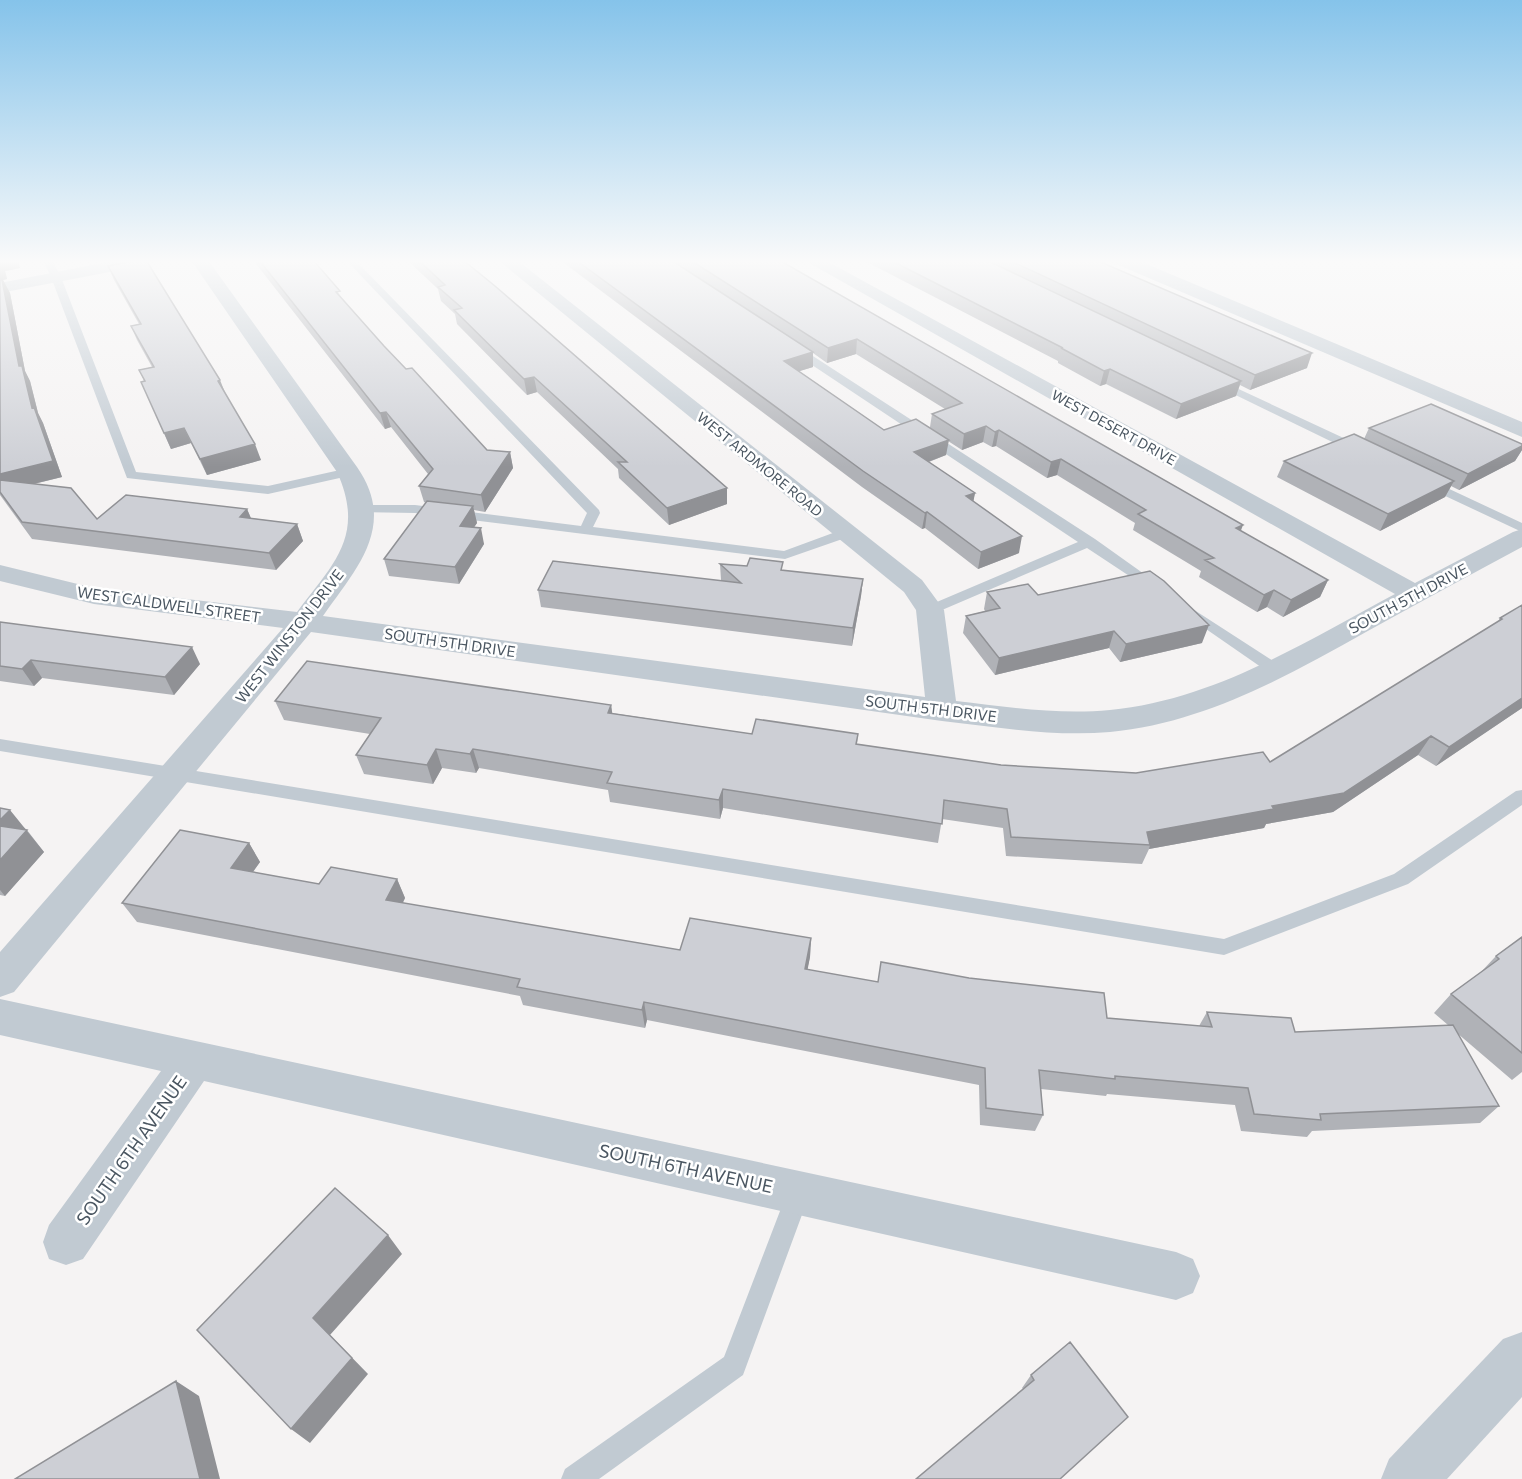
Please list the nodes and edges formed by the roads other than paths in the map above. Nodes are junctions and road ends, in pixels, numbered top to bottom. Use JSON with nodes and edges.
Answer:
{"nodes":[{"id":1,"x":76,"y":329,"type":"edge"},
{"id":2,"x":248,"y":329,"type":"edge"},
{"id":3,"x":417,"y":329,"type":"edge"},
{"id":4,"x":592,"y":329,"type":"edge"},
{"id":5,"x":937,"y":329,"type":"edge"},
{"id":6,"x":1284,"y":329,"type":"edge"},
{"id":7,"x":780,"y":339,"type":"edge"},
{"id":8,"x":1211,"y":379,"type":"edge"},
{"id":9,"x":1522,"y":430,"type":"edge"},
{"id":10,"x":1372,"y":456,"type":"edge"},
{"id":11,"x":349,"y":472,"type":"junction"},
{"id":12,"x":1415,"y":477,"type":"edge"},
{"id":13,"x":361,"y":509,"type":"junction"},
{"id":14,"x":1522,"y":528,"type":"edge"},
{"id":15,"x":586,"y":529,"type":"junction"},
{"id":16,"x":846,"y":533,"type":"junction"},
{"id":17,"x":1522,"y":537,"type":"edge"},
{"id":18,"x":1090,"y":542,"type":"junction"},
{"id":19,"x":0,"y":573,"type":"edge"},
{"id":20,"x":1415,"y":594,"type":"junction"},
{"id":21,"x":930,"y":610,"type":"junction"},
{"id":22,"x":304,"y":622,"type":"junction"},
{"id":23,"x":1276,"y":670,"type":"junction"},
{"id":24,"x":942,"y":710,"type":"junction"},
{"id":25,"x":0,"y":746,"type":"edge"},
{"id":26,"x":176,"y":775,"type":"junction"},
{"id":27,"x":1522,"y":796,"type":"edge"},
{"id":28,"x":0,"y":980,"type":"edge"},
{"id":29,"x":0,"y":1017,"type":"edge"},
{"id":30,"x":195,"y":1059,"type":"junction"},
{"id":31,"x":798,"y":1192,"type":"junction"},
{"id":32,"x":66,"y":1242,"type":"dead end"},
{"id":33,"x":1176,"y":1276,"type":"dead end"},
{"id":34,"x":1522,"y":1358,"type":"edge"},
{"id":35,"x":574,"y":1479,"type":"edge"},
{"id":36,"x":1409,"y":1479,"type":"edge"}],
"edges":[{"from":1,"to":11,"type":"lane"},
{"from":2,"to":11,"type":"street","name":"WEST WINSTON DRIVE"},
{"from":3,"to":15,"type":"lane"},
{"from":4,"to":16,"type":"street","name":"WEST ARDMORE ROAD"},
{"from":5,"to":20,"type":"street","name":"WEST DESERT DRIVE"},
{"from":6,"to":9,"type":"street"},
{"from":7,"to":18,"type":"lane"},
{"from":8,"to":10,"type":"lane"},
{"from":11,"to":13,"type":"street","name":"WEST WINSTON DRIVE"},
{"from":12,"to":14,"type":"lane"},
{"from":13,"to":15,"type":"lane"},
{"from":13,"to":22,"type":"street","name":"WEST WINSTON DRIVE"},
{"from":15,"to":16,"type":"lane"},
{"from":16,"to":21,"type":"street","name":"WEST ARDMORE ROAD"},
{"from":17,"to":20,"type":"street","name":"SOUTH 5TH DRIVE"},
{"from":18,"to":21,"type":"lane"},
{"from":18,"to":23,"type":"lane"},
{"from":19,"to":22,"type":"street","name":"WEST CALDWELL STREET"},
{"from":20,"to":23,"type":"street","name":"SOUTH 5TH DRIVE"},
{"from":21,"to":24,"type":"street","name":"WEST ARDMORE ROAD"},
{"from":22,"to":24,"type":"street","name":"SOUTH 5TH DRIVE"},
{"from":22,"to":26,"type":"street","name":"WEST WINSTON DRIVE"},
{"from":23,"to":24,"type":"street","name":"SOUTH 5TH DRIVE"},
{"from":25,"to":26,"type":"lane"},
{"from":26,"to":27,"type":"lane"},
{"from":26,"to":28,"type":"street","name":"WEST WINSTON DRIVE"},
{"from":29,"to":30,"type":"street","name":"SOUTH 6TH AVENUE"},
{"from":30,"to":31,"type":"street","name":"SOUTH 6TH AVENUE"},
{"from":30,"to":32,"type":"street","name":"SOUTH 6TH AVENUE"},
{"from":31,"to":33,"type":"street","name":"SOUTH 6TH AVENUE"},
{"from":31,"to":35,"type":"lane"},
{"from":34,"to":36,"type":"street"}]}
